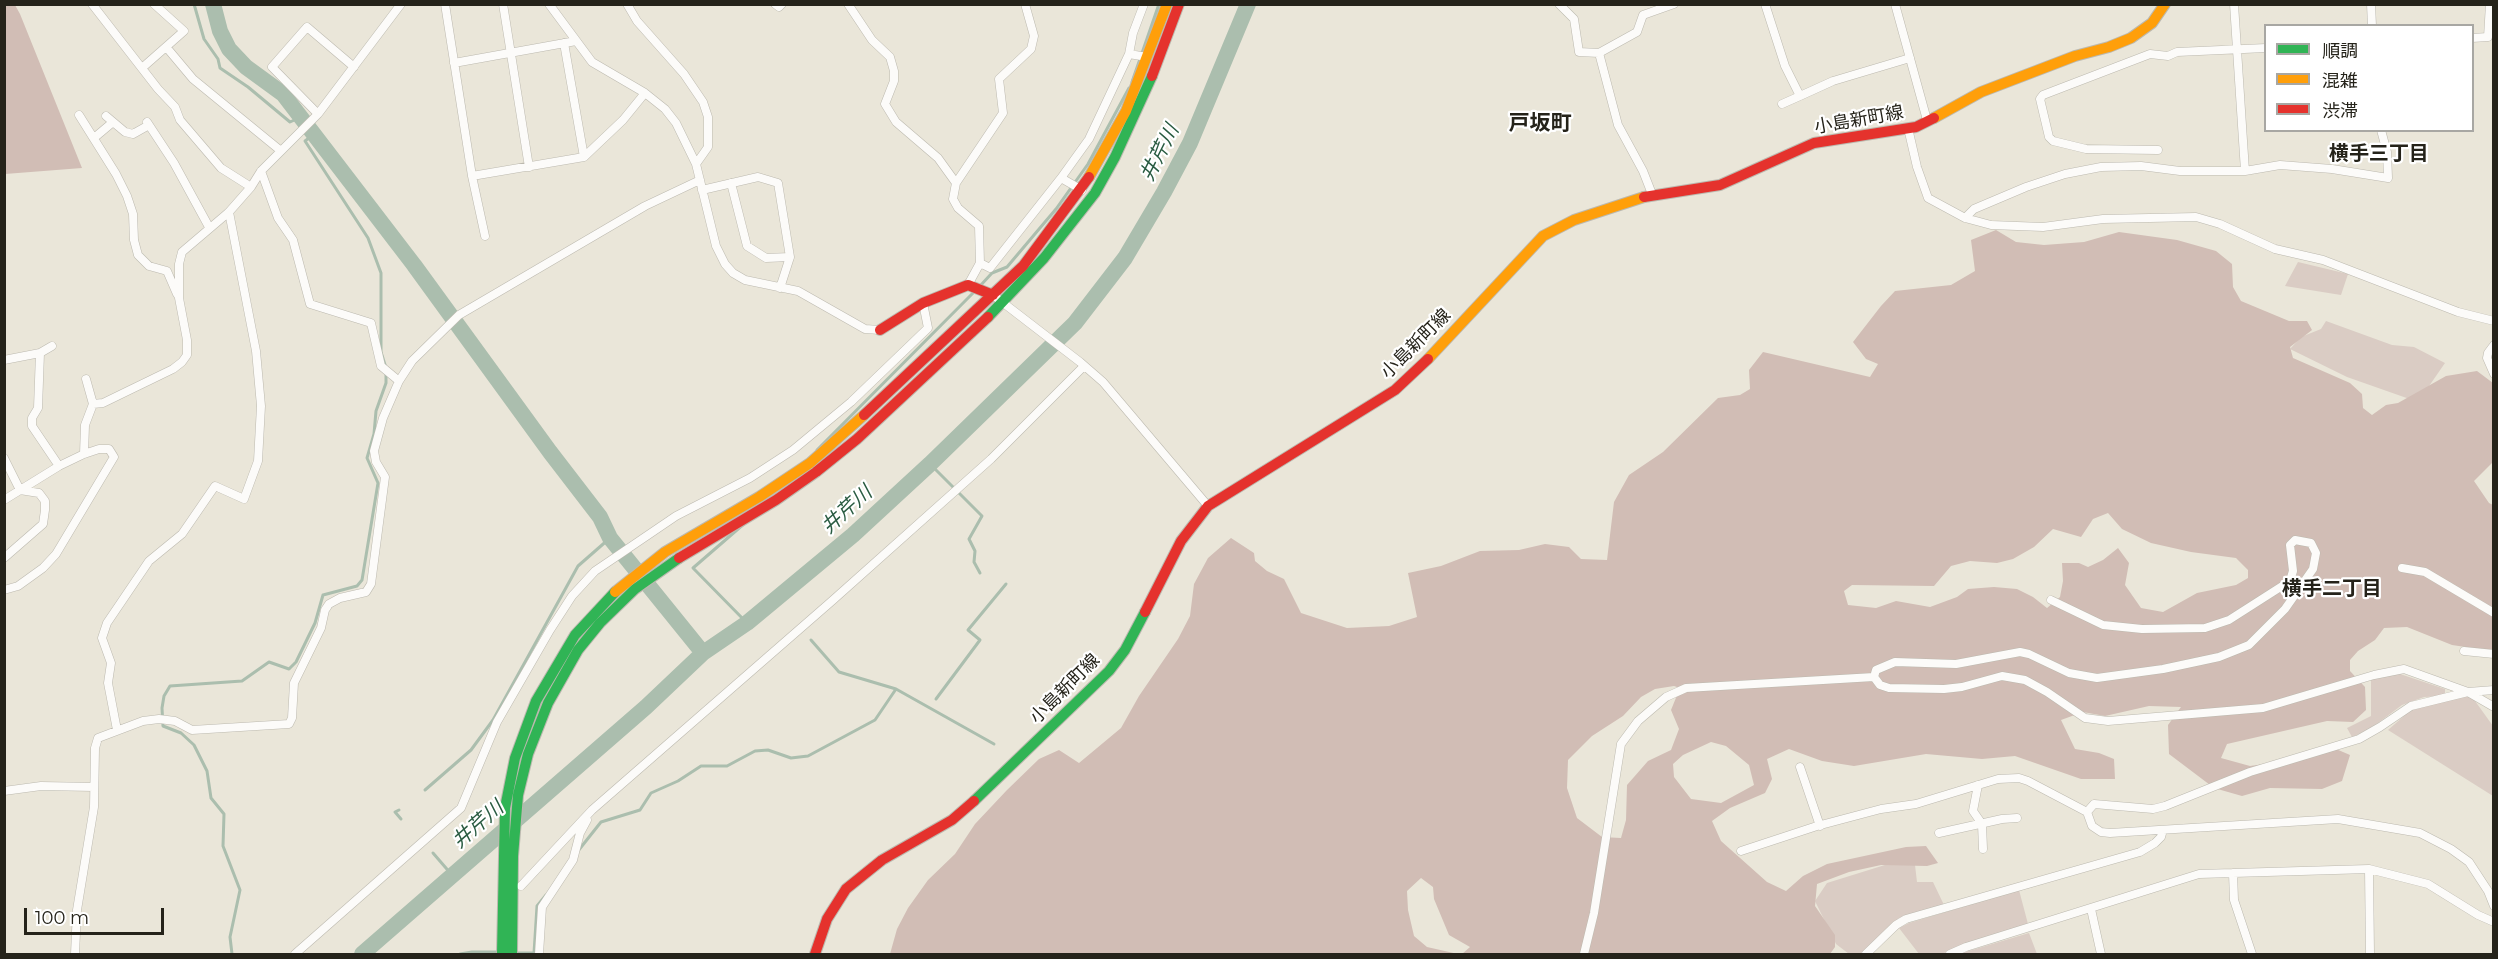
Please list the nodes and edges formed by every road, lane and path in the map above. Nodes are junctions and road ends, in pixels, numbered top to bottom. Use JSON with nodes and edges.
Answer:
{"nodes":[{"id":1,"x":92,"y":4,"type":"edge"},
{"id":2,"x":154,"y":4,"type":"edge"},
{"id":3,"x":401,"y":4,"type":"edge"},
{"id":4,"x":445,"y":4,"type":"edge"},
{"id":5,"x":503,"y":4,"type":"edge"},
{"id":6,"x":549,"y":4,"type":"edge"},
{"id":7,"x":627,"y":4,"type":"edge"},
{"id":8,"x":775,"y":4,"type":"edge"},
{"id":9,"x":782,"y":4,"type":"edge"},
{"id":10,"x":848,"y":4,"type":"edge"},
{"id":11,"x":1025,"y":4,"type":"edge"},
{"id":12,"x":1144,"y":4,"type":"edge"},
{"id":13,"x":1167,"y":4,"type":"edge"},
{"id":14,"x":1179,"y":4,"type":"edge"},
{"id":15,"x":1558,"y":4,"type":"edge"},
{"id":16,"x":1674,"y":4,"type":"edge"},
{"id":17,"x":1765,"y":4,"type":"edge"},
{"id":18,"x":1895,"y":4,"type":"edge"},
{"id":19,"x":2165,"y":4,"type":"edge"},
{"id":20,"x":2234,"y":4,"type":"edge"},
{"id":21,"x":2371,"y":4,"type":"edge"},
{"id":22,"x":2490,"y":4,"type":"edge"},
{"id":23,"x":2372,"y":24,"type":"edge"},
{"id":24,"x":2474,"y":38,"type":"edge"},
{"id":25,"x":576,"y":41,"type":"junction"},
{"id":26,"x":564,"y":43,"type":"junction"},
{"id":27,"x":167,"y":48,"type":"junction"},
{"id":28,"x":2264,"y":48,"type":"edge"},
{"id":29,"x":2238,"y":49,"type":"junction"},
{"id":30,"x":512,"y":53,"type":"junction"},
{"id":31,"x":1599,"y":53,"type":"junction"},
{"id":32,"x":1129,"y":54,"type":"junction"},
{"id":33,"x":1147,"y":57,"type":"junction"},
{"id":34,"x":1910,"y":58,"type":"junction"},
{"id":35,"x":454,"y":63,"type":"junction"},
{"id":36,"x":354,"y":67,"type":"junction"},
{"id":37,"x":142,"y":68,"type":"junction"},
{"id":38,"x":645,"y":93,"type":"junction"},
{"id":39,"x":1800,"y":96,"type":"junction"},
{"id":40,"x":1782,"y":104,"type":"dead end"},
{"id":41,"x":79,"y":115,"type":"dead end"},
{"id":42,"x":317,"y":115,"type":"junction"},
{"id":43,"x":106,"y":116,"type":"dead end"},
{"id":44,"x":1927,"y":120,"type":"junction"},
{"id":45,"x":113,"y":122,"type":"junction"},
{"id":46,"x":1908,"y":128,"type":"junction"},
{"id":47,"x":2382,"y":132,"type":"edge"},
{"id":48,"x":94,"y":138,"type":"junction"},
{"id":49,"x":2158,"y":150,"type":"dead end"},
{"id":50,"x":281,"y":151,"type":"junction"},
{"id":51,"x":584,"y":158,"type":"junction"},
{"id":52,"x":696,"y":164,"type":"junction"},
{"id":53,"x":529,"y":167,"type":"junction"},
{"id":54,"x":261,"y":171,"type":"junction"},
{"id":55,"x":2245,"y":171,"type":"junction"},
{"id":56,"x":472,"y":176,"type":"junction"},
{"id":57,"x":1061,"y":178,"type":"junction"},
{"id":58,"x":700,"y":180,"type":"junction"},
{"id":59,"x":731,"y":183,"type":"junction"},
{"id":60,"x":956,"y":183,"type":"junction"},
{"id":61,"x":251,"y":187,"type":"junction"},
{"id":62,"x":702,"y":190,"type":"junction"},
{"id":63,"x":1082,"y":190,"type":"junction"},
{"id":64,"x":1652,"y":194,"type":"junction"},
{"id":65,"x":229,"y":212,"type":"junction"},
{"id":66,"x":1965,"y":218,"type":"junction"},
{"id":67,"x":209,"y":227,"type":"junction"},
{"id":68,"x":485,"y":236,"type":"dead end"},
{"id":69,"x":790,"y":257,"type":"junction"},
{"id":70,"x":980,"y":263,"type":"junction"},
{"id":71,"x":969,"y":285,"type":"junction"},
{"id":72,"x":780,"y":288,"type":"junction"},
{"id":73,"x":993,"y":295,"type":"junction"},
{"id":74,"x":179,"y":298,"type":"junction"},
{"id":75,"x":923,"y":303,"type":"junction"},
{"id":76,"x":1003,"y":303,"type":"junction"},
{"id":77,"x":2493,"y":321,"type":"edge"},
{"id":78,"x":880,"y":330,"type":"joint"},
{"id":79,"x":2493,"y":345,"type":"edge"},
{"id":80,"x":52,"y":346,"type":"dead end"},
{"id":81,"x":40,"y":353,"type":"junction"},
{"id":82,"x":4,"y":360,"type":"edge"},
{"id":83,"x":1082,"y":364,"type":"junction"},
{"id":84,"x":2493,"y":374,"type":"edge"},
{"id":85,"x":86,"y":379,"type":"dead end"},
{"id":86,"x":399,"y":381,"type":"junction"},
{"id":87,"x":93,"y":404,"type":"junction"},
{"id":88,"x":84,"y":454,"type":"junction"},
{"id":89,"x":4,"y":458,"type":"edge"},
{"id":90,"x":58,"y":466,"type":"junction"},
{"id":91,"x":20,"y":490,"type":"junction"},
{"id":92,"x":4,"y":500,"type":"edge"},
{"id":93,"x":1208,"y":506,"type":"junction"},
{"id":94,"x":4,"y":558,"type":"edge"},
{"id":95,"x":2402,"y":568,"type":"dead end"},
{"id":96,"x":631,"y":585,"type":"junction"},
{"id":97,"x":4,"y":590,"type":"edge"},
{"id":98,"x":2051,"y":600,"type":"dead end"},
{"id":99,"x":2493,"y":613,"type":"edge"},
{"id":100,"x":2464,"y":651,"type":"dead end"},
{"id":101,"x":2493,"y":654,"type":"edge"},
{"id":102,"x":1874,"y":677,"type":"junction"},
{"id":103,"x":2493,"y":690,"type":"edge"},
{"id":104,"x":2468,"y":692,"type":"junction"},
{"id":105,"x":2493,"y":707,"type":"edge"},
{"id":106,"x":117,"y":730,"type":"junction"},
{"id":107,"x":1800,"y":767,"type":"dead end"},
{"id":108,"x":1978,"y":785,"type":"junction"},
{"id":109,"x":94,"y":787,"type":"junction"},
{"id":110,"x":4,"y":791,"type":"edge"},
{"id":111,"x":592,"y":810,"type":"junction"},
{"id":112,"x":2087,"y":812,"type":"junction"},
{"id":113,"x":2017,"y":818,"type":"dead end"},
{"id":114,"x":1982,"y":824,"type":"junction"},
{"id":115,"x":1820,"y":826,"type":"junction"},
{"id":116,"x":2163,"y":830,"type":"junction"},
{"id":117,"x":1939,"y":833,"type":"dead end"},
{"id":118,"x":1983,"y":849,"type":"dead end"},
{"id":119,"x":1741,"y":851,"type":"dead end"},
{"id":120,"x":2369,"y":869,"type":"junction"},
{"id":121,"x":2233,"y":873,"type":"junction"},
{"id":122,"x":521,"y":886,"type":"dead end"},
{"id":123,"x":2493,"y":906,"type":"edge"},
{"id":124,"x":2091,"y":909,"type":"junction"},
{"id":125,"x":2493,"y":922,"type":"edge"},
{"id":126,"x":75,"y":954,"type":"edge"},
{"id":127,"x":295,"y":954,"type":"edge"},
{"id":128,"x":502,"y":954,"type":"edge"},
{"id":129,"x":512,"y":954,"type":"edge"},
{"id":130,"x":539,"y":954,"type":"edge"},
{"id":131,"x":815,"y":954,"type":"edge"},
{"id":132,"x":1584,"y":954,"type":"edge"},
{"id":133,"x":1866,"y":954,"type":"edge"},
{"id":134,"x":1950,"y":954,"type":"edge"},
{"id":135,"x":2101,"y":954,"type":"edge"},
{"id":136,"x":2252,"y":954,"type":"edge"},
{"id":137,"x":2370,"y":954,"type":"edge"}],
"edges":[{"from":1,"to":37,"type":"street"},
{"from":2,"to":27,"type":"street"},
{"from":3,"to":36,"type":"street"},
{"from":4,"to":35,"type":"street"},
{"from":5,"to":30,"type":"street"},
{"from":6,"to":25,"type":"street"},
{"from":7,"to":52,"type":"street"},
{"from":8,"to":9,"type":"street"},
{"from":10,"to":60,"type":"street"},
{"from":11,"to":60,"type":"street"},
{"from":12,"to":32,"type":"street"},
{"from":13,"to":33,"type":"street"},
{"from":14,"to":76,"type":"street"},
{"from":15,"to":31,"type":"street"},
{"from":16,"to":31,"type":"street"},
{"from":17,"to":39,"type":"street"},
{"from":18,"to":34,"type":"street"},
{"from":19,"to":44,"type":"street","name":"小島新町線"},
{"from":20,"to":29,"type":"street"},
{"from":21,"to":23,"type":"street"},
{"from":22,"to":24,"type":"street"},
{"from":25,"to":26,"type":"street"},
{"from":25,"to":38,"type":"street"},
{"from":26,"to":30,"type":"street"},
{"from":26,"to":51,"type":"street"},
{"from":27,"to":37,"type":"street"},
{"from":27,"to":50,"type":"street"},
{"from":28,"to":29,"type":"street"},
{"from":29,"to":49,"type":"street"},
{"from":29,"to":55,"type":"street"},
{"from":30,"to":35,"type":"street"},
{"from":30,"to":53,"type":"street"},
{"from":31,"to":64,"type":"street"},
{"from":32,"to":33,"type":"street"},
{"from":32,"to":57,"type":"street"},
{"from":33,"to":63,"type":"street"},
{"from":34,"to":39,"type":"street"},
{"from":34,"to":44,"type":"street"},
{"from":35,"to":56,"type":"street"},
{"from":36,"to":42,"type":"street"},
{"from":36,"to":42,"type":"street"},
{"from":37,"to":61,"type":"street"},
{"from":38,"to":51,"type":"street"},
{"from":38,"to":52,"type":"street"},
{"from":39,"to":40,"type":"street"},
{"from":41,"to":48,"type":"street"},
{"from":42,"to":50,"type":"street"},
{"from":43,"to":45,"type":"street"},
{"from":44,"to":46,"type":"street","name":"小島新町線"},
{"from":45,"to":48,"type":"street"},
{"from":45,"to":67,"type":"street"},
{"from":46,"to":64,"type":"street","name":"小島新町線"},
{"from":46,"to":66,"type":"street"},
{"from":47,"to":55,"type":"street"},
{"from":48,"to":74,"type":"street"},
{"from":50,"to":54,"type":"street"},
{"from":51,"to":53,"type":"street"},
{"from":52,"to":58,"type":"street"},
{"from":53,"to":56,"type":"street"},
{"from":54,"to":61,"type":"street"},
{"from":54,"to":86,"type":"street"},
{"from":55,"to":66,"type":"street"},
{"from":56,"to":68,"type":"street"},
{"from":57,"to":63,"type":"street"},
{"from":57,"to":70,"type":"street"},
{"from":58,"to":62,"type":"street"},
{"from":58,"to":86,"type":"street"},
{"from":59,"to":62,"type":"street"},
{"from":59,"to":69,"type":"street"},
{"from":59,"to":69,"type":"street"},
{"from":60,"to":70,"type":"street"},
{"from":61,"to":65,"type":"street"},
{"from":62,"to":72,"type":"street"},
{"from":63,"to":73,"type":"street"},
{"from":64,"to":93,"type":"street","name":"小島新町線"},
{"from":65,"to":67,"type":"street"},
{"from":65,"to":106,"type":"street"},
{"from":66,"to":77,"type":"street"},
{"from":67,"to":74,"type":"street"},
{"from":69,"to":72,"type":"street"},
{"from":70,"to":71,"type":"street"},
{"from":71,"to":73,"type":"street"},
{"from":71,"to":75,"type":"street"},
{"from":72,"to":78,"type":"street"},
{"from":73,"to":76,"type":"street"},
{"from":73,"to":96,"type":"street"},
{"from":74,"to":87,"type":"street"},
{"from":75,"to":78,"type":"street"},
{"from":75,"to":127,"type":"street"},
{"from":76,"to":83,"type":"street"},
{"from":76,"to":96,"type":"street"},
{"from":79,"to":84,"type":"street"},
{"from":80,"to":81,"type":"street"},
{"from":81,"to":82,"type":"street"},
{"from":81,"to":90,"type":"street"},
{"from":83,"to":93,"type":"street"},
{"from":83,"to":111,"type":"street"},
{"from":85,"to":87,"type":"street"},
{"from":86,"to":106,"type":"street"},
{"from":87,"to":88,"type":"street"},
{"from":88,"to":90,"type":"street"},
{"from":88,"to":97,"type":"street"},
{"from":89,"to":91,"type":"street"},
{"from":90,"to":91,"type":"street"},
{"from":91,"to":92,"type":"street"},
{"from":91,"to":94,"type":"street"},
{"from":93,"to":131,"type":"street","name":"小島新町線"},
{"from":95,"to":99,"type":"street"},
{"from":96,"to":128,"type":"street"},
{"from":96,"to":129,"type":"street"},
{"from":98,"to":102,"type":"street"},
{"from":100,"to":101,"type":"street"},
{"from":102,"to":104,"type":"street"},
{"from":102,"to":132,"type":"street"},
{"from":103,"to":104,"type":"street"},
{"from":104,"to":105,"type":"street"},
{"from":104,"to":112,"type":"street"},
{"from":106,"to":109,"type":"street"},
{"from":107,"to":115,"type":"street"},
{"from":108,"to":112,"type":"street"},
{"from":108,"to":114,"type":"street"},
{"from":108,"to":115,"type":"street"},
{"from":109,"to":110,"type":"street"},
{"from":109,"to":126,"type":"street"},
{"from":111,"to":122,"type":"street"},
{"from":111,"to":130,"type":"street"},
{"from":112,"to":116,"type":"street"},
{"from":113,"to":114,"type":"street"},
{"from":114,"to":117,"type":"street"},
{"from":114,"to":118,"type":"street"},
{"from":115,"to":119,"type":"street"},
{"from":116,"to":123,"type":"street"},
{"from":116,"to":133,"type":"street"},
{"from":120,"to":121,"type":"street"},
{"from":120,"to":125,"type":"street"},
{"from":120,"to":137,"type":"street"},
{"from":121,"to":124,"type":"street"},
{"from":121,"to":136,"type":"street"},
{"from":124,"to":134,"type":"street"},
{"from":124,"to":135,"type":"street"}]}
